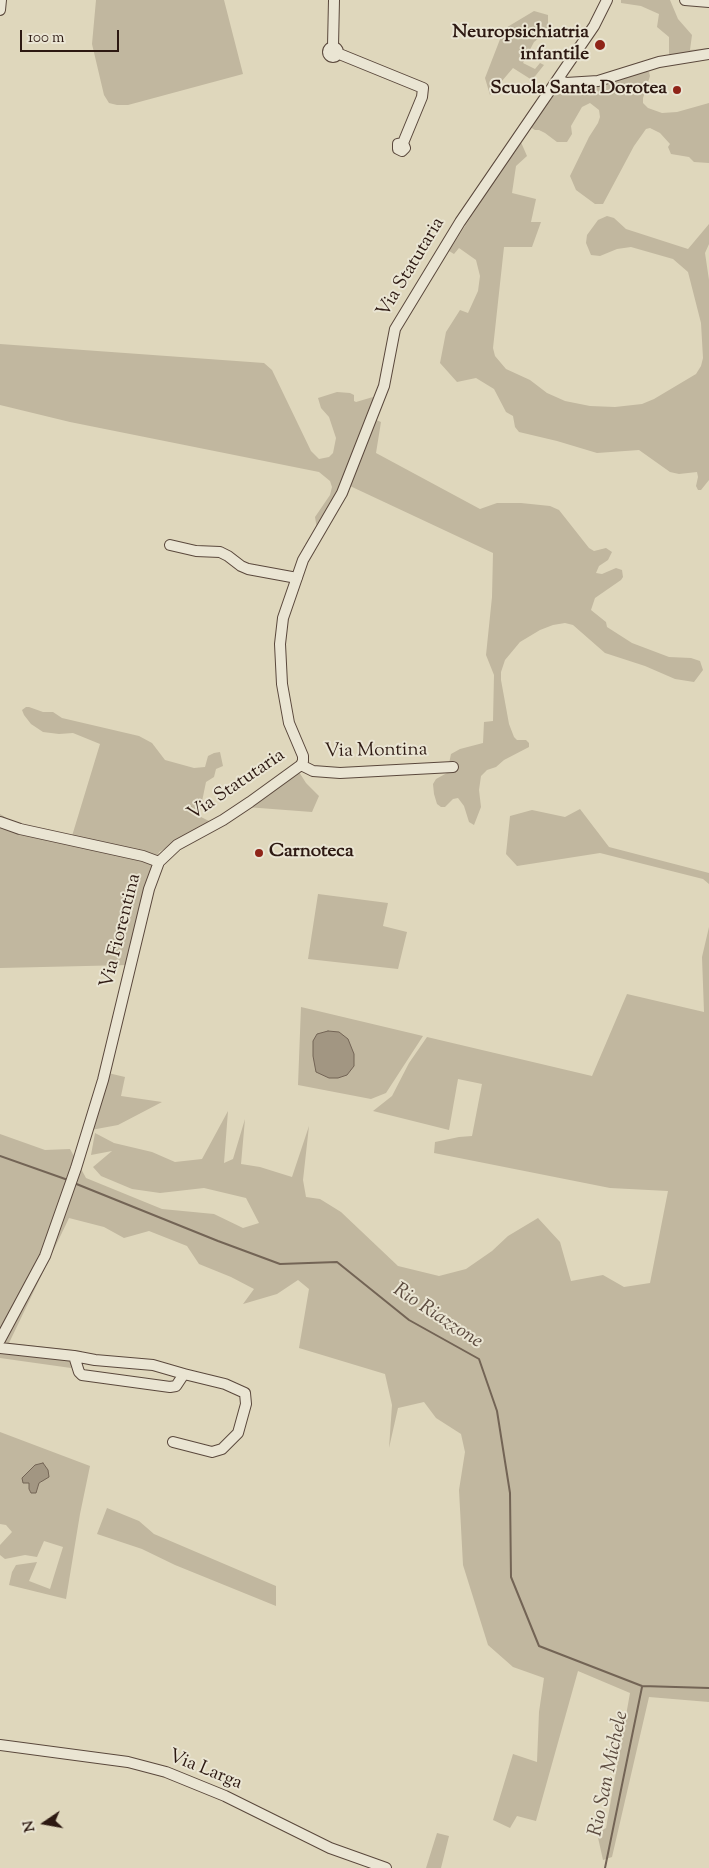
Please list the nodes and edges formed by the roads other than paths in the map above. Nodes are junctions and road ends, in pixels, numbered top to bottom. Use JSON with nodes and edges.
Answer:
{"nodes":[{"id":1,"x":1,"y":0,"type":"edge"},
{"id":2,"x":334,"y":0,"type":"edge"},
{"id":3,"x":607,"y":0,"type":"edge"},
{"id":4,"x":685,"y":0,"type":"edge"},
{"id":5,"x":709,"y":2,"type":"edge"},
{"id":6,"x":0,"y":10,"type":"edge"},
{"id":7,"x":709,"y":54,"type":"edge"},
{"id":8,"x":558,"y":80,"type":"junction"},
{"id":9,"x":403,"y":143,"type":"dead end"},
{"id":10,"x":170,"y":544,"type":"dead end"},
{"id":11,"x":296,"y":578,"type":"junction"},
{"id":12,"x":301,"y":765,"type":"junction"},
{"id":13,"x":453,"y":767,"type":"dead end"},
{"id":14,"x":0,"y":822,"type":"edge"},
{"id":15,"x":159,"y":862,"type":"junction"},
{"id":16,"x":0,"y":1340,"type":"edge"},
{"id":17,"x":0,"y":1348,"type":"edge"},
{"id":18,"x":74,"y":1356,"type":"junction"},
{"id":19,"x":184,"y":1374,"type":"junction"},
{"id":20,"x":173,"y":1442,"type":"dead end"},
{"id":21,"x":0,"y":1745,"type":"edge"},
{"id":22,"x":386,"y":1868,"type":"edge"}],
"edges":[{"from":1,"to":6,"type":"street"},
{"from":2,"to":9,"type":"street"},
{"from":3,"to":8,"type":"street","name":"Via Statutaria"},
{"from":4,"to":5,"type":"street"},
{"from":7,"to":8,"type":"street"},
{"from":8,"to":11,"type":"street","name":"Via Statutaria"},
{"from":10,"to":11,"type":"street"},
{"from":11,"to":12,"type":"street","name":"Via Statutaria"},
{"from":12,"to":13,"type":"street","name":"Via Montina"},
{"from":12,"to":15,"type":"street","name":"Via Statutaria"},
{"from":14,"to":15,"type":"street","name":"Via Fiorentina"},
{"from":15,"to":16,"type":"street","name":"Via Fiorentina"},
{"from":17,"to":18,"type":"street"},
{"from":18,"to":19,"type":"street"},
{"from":18,"to":19,"type":"street"},
{"from":19,"to":20,"type":"street"},
{"from":21,"to":22,"type":"street","name":"Via Larga"}]}
